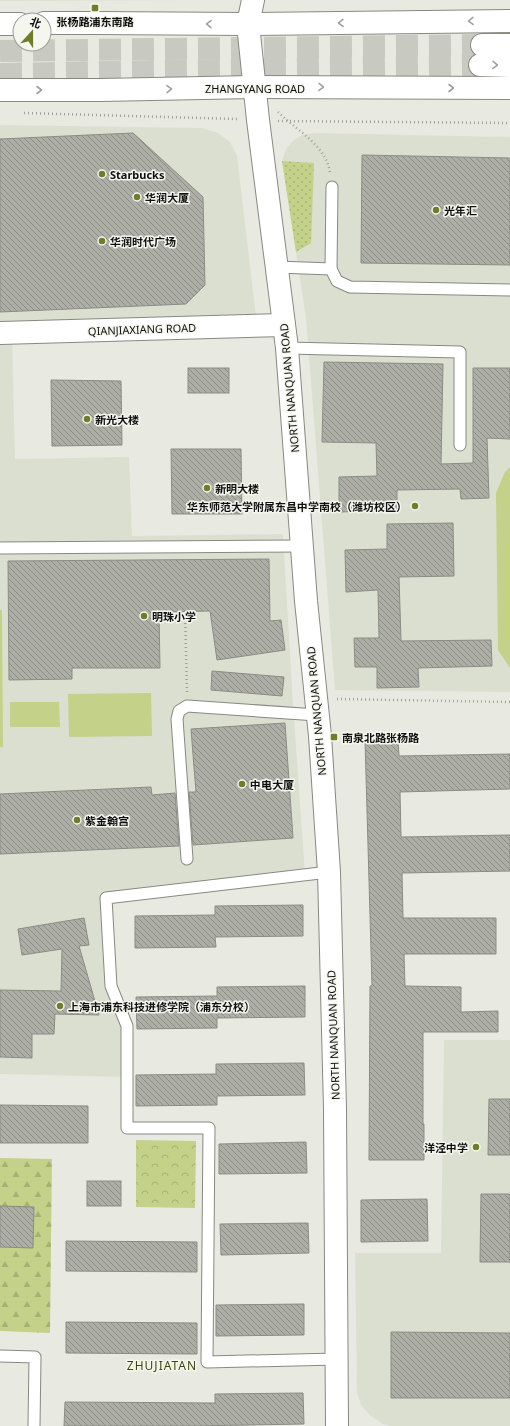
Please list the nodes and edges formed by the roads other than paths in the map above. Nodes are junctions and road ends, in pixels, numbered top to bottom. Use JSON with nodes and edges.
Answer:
{"nodes":[{"id":1,"x":253,"y":0,"type":"edge"},
{"id":2,"x":510,"y":21,"type":"edge"},
{"id":3,"x":52,"y":23,"type":"edge"},
{"id":4,"x":0,"y":24,"type":"edge"},
{"id":5,"x":12,"y":24,"type":"edge"},
{"id":6,"x":248,"y":24,"type":"junction"},
{"id":7,"x":510,"y":45,"type":"edge"},
{"id":8,"x":510,"y":66,"type":"edge"},
{"id":9,"x":254,"y":87,"type":"junction"},
{"id":10,"x":510,"y":88,"type":"edge"},
{"id":11,"x":0,"y":90,"type":"edge"},
{"id":12,"x":332,"y":187,"type":"road end"},
{"id":13,"x":277,"y":267,"type":"junction"},
{"id":14,"x":331,"y":269,"type":"junction"},
{"id":15,"x":510,"y":290,"type":"edge"},
{"id":16,"x":284,"y":325,"type":"junction"},
{"id":17,"x":0,"y":333,"type":"edge"},
{"id":18,"x":287,"y":348,"type":"junction"},
{"id":19,"x":460,"y":445,"type":"dead end"},
{"id":20,"x":302,"y":546,"type":"junction"},
{"id":21,"x":0,"y":548,"type":"edge"},
{"id":22,"x":316,"y":707,"type":"junction"},
{"id":23,"x":187,"y":859,"type":"dead end"},
{"id":24,"x":329,"y":872,"type":"junction"},
{"id":25,"x":0,"y":1356,"type":"edge"},
{"id":26,"x":337,"y":1359,"type":"junction"},
{"id":27,"x":34,"y":1426,"type":"edge"},
{"id":28,"x":337,"y":1426,"type":"edge"}],
"edges":[{"from":1,"to":6,"type":"street","name":"NORTH NANQUAN ROAD"},
{"from":2,"to":6,"type":"street","one_way":true},
{"from":6,"to":3,"type":"street","one_way":true},
{"from":4,"to":5,"type":"street"},
{"from":6,"to":9,"type":"street","name":"NORTH NANQUAN ROAD"},
{"from":7,"to":8,"type":"street","one_way":true},
{"from":9,"to":10,"type":"street","name":"ZHANGYANG ROAD","one_way":true},
{"from":11,"to":9,"type":"street","name":"ZHANGYANG ROAD","one_way":true},
{"from":9,"to":13,"type":"street","name":"NORTH NANQUAN ROAD"},
{"from":12,"to":14,"type":"lane"},
{"from":13,"to":14,"type":"lane"},
{"from":13,"to":16,"type":"street","name":"NORTH NANQUAN ROAD"},
{"from":14,"to":15,"type":"lane"},
{"from":16,"to":17,"type":"street","name":"QIANJIAXIANG ROAD"},
{"from":16,"to":18,"type":"street","name":"NORTH NANQUAN ROAD"},
{"from":18,"to":19,"type":"lane"},
{"from":18,"to":20,"type":"street","name":"NORTH NANQUAN ROAD"},
{"from":20,"to":21,"type":"lane"},
{"from":20,"to":22,"type":"street","name":"NORTH NANQUAN ROAD"},
{"from":22,"to":23,"type":"lane"},
{"from":22,"to":24,"type":"street","name":"NORTH NANQUAN ROAD"},
{"from":24,"to":26,"type":"street","name":"NORTH NANQUAN ROAD"},
{"from":24,"to":26,"type":"lane"},
{"from":25,"to":27,"type":"lane"},
{"from":26,"to":28,"type":"street","name":"NORTH NANQUAN ROAD"}]}
